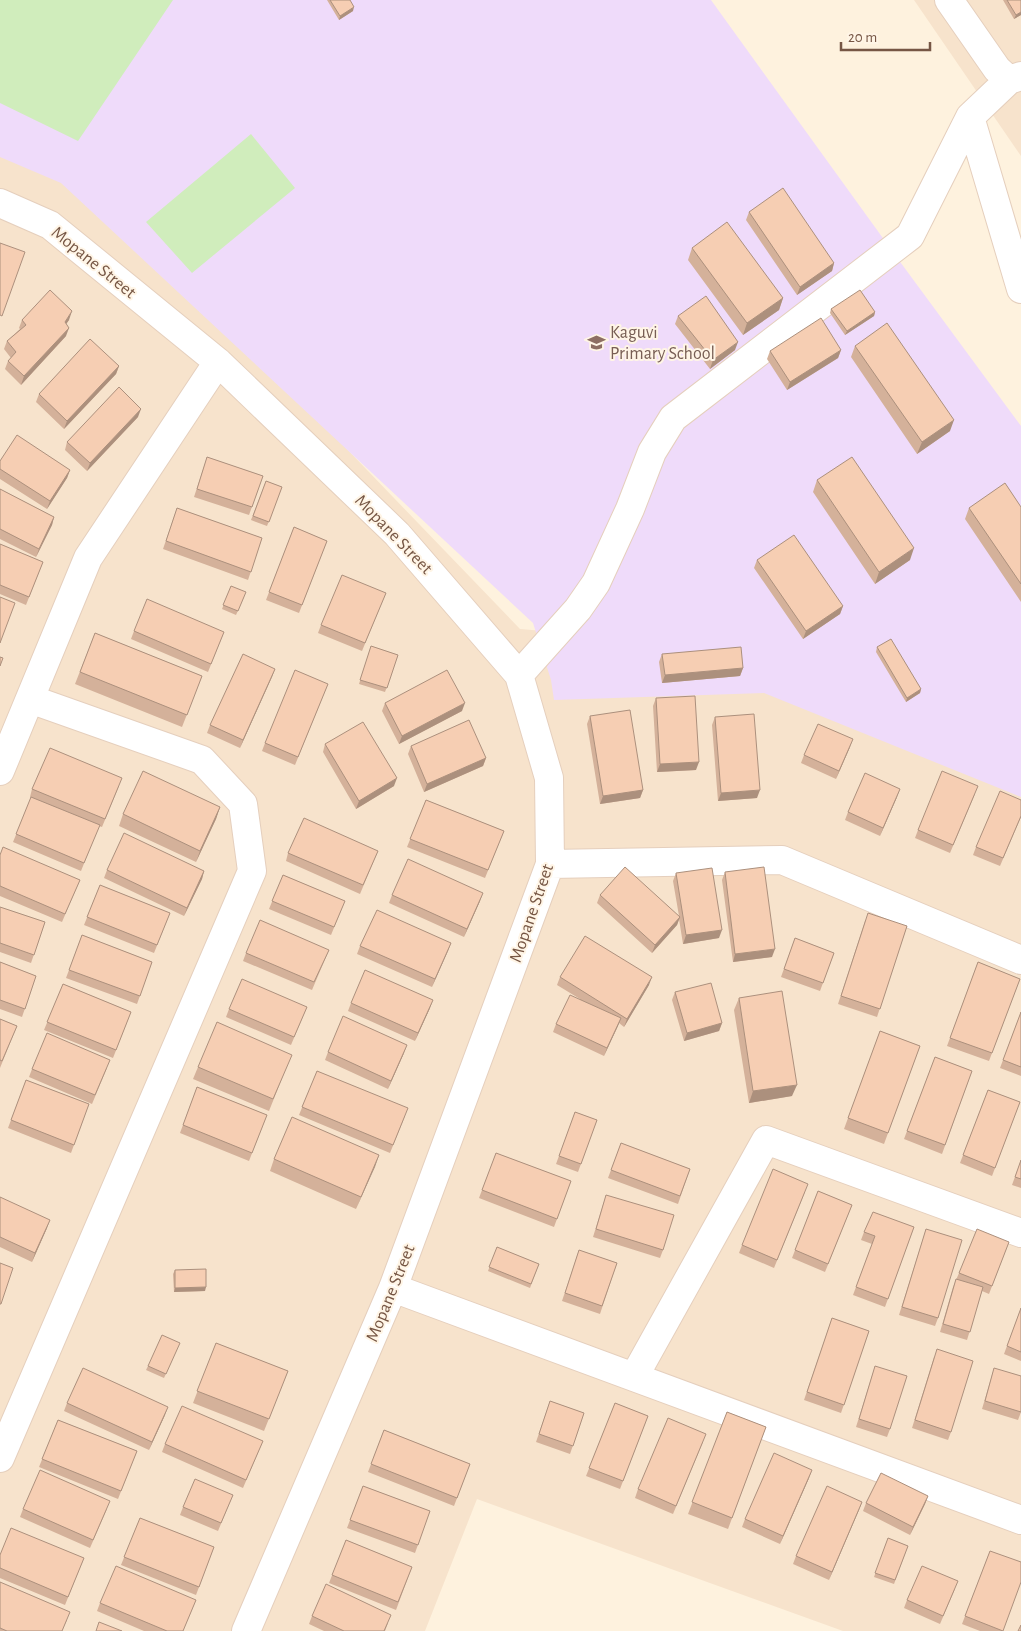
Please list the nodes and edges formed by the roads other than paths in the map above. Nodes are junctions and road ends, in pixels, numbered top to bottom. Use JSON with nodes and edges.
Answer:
{"nodes":[{"id":1,"x":949,"y":0,"type":"edge"},
{"id":2,"x":1015,"y":78,"type":"edge"},
{"id":3,"x":970,"y":117,"type":"junction"},
{"id":4,"x":0,"y":203,"type":"edge"},
{"id":5,"x":1021,"y":289,"type":"edge"},
{"id":6,"x":218,"y":362,"type":"junction"},
{"id":7,"x":519,"y":675,"type":"junction"},
{"id":8,"x":30,"y":699,"type":"junction"},
{"id":9,"x":0,"y":771,"type":"edge"},
{"id":10,"x":550,"y":864,"type":"junction"},
{"id":11,"x":1021,"y":960,"type":"edge"},
{"id":12,"x":1021,"y":1233,"type":"edge"},
{"id":13,"x":393,"y":1288,"type":"junction"},
{"id":14,"x":634,"y":1377,"type":"junction"},
{"id":15,"x":0,"y":1458,"type":"edge"},
{"id":16,"x":1021,"y":1520,"type":"edge"},
{"id":17,"x":246,"y":1631,"type":"edge"}],
"edges":[{"from":1,"to":2,"type":"street"},
{"from":2,"to":3,"type":"street"},
{"from":3,"to":5,"type":"street"},
{"from":3,"to":7,"type":"street"},
{"from":4,"to":6,"type":"street","name":"Mopane Street"},
{"from":6,"to":7,"type":"street","name":"Mopane Street"},
{"from":6,"to":8,"type":"street"},
{"from":7,"to":10,"type":"street","name":"Mopane Street"},
{"from":8,"to":9,"type":"street"},
{"from":8,"to":15,"type":"street"},
{"from":10,"to":11,"type":"street"},
{"from":10,"to":13,"type":"street","name":"Mopane Street"},
{"from":12,"to":14,"type":"street"},
{"from":13,"to":14,"type":"street"},
{"from":13,"to":17,"type":"street","name":"Mopane Street"},
{"from":14,"to":16,"type":"street"}]}
